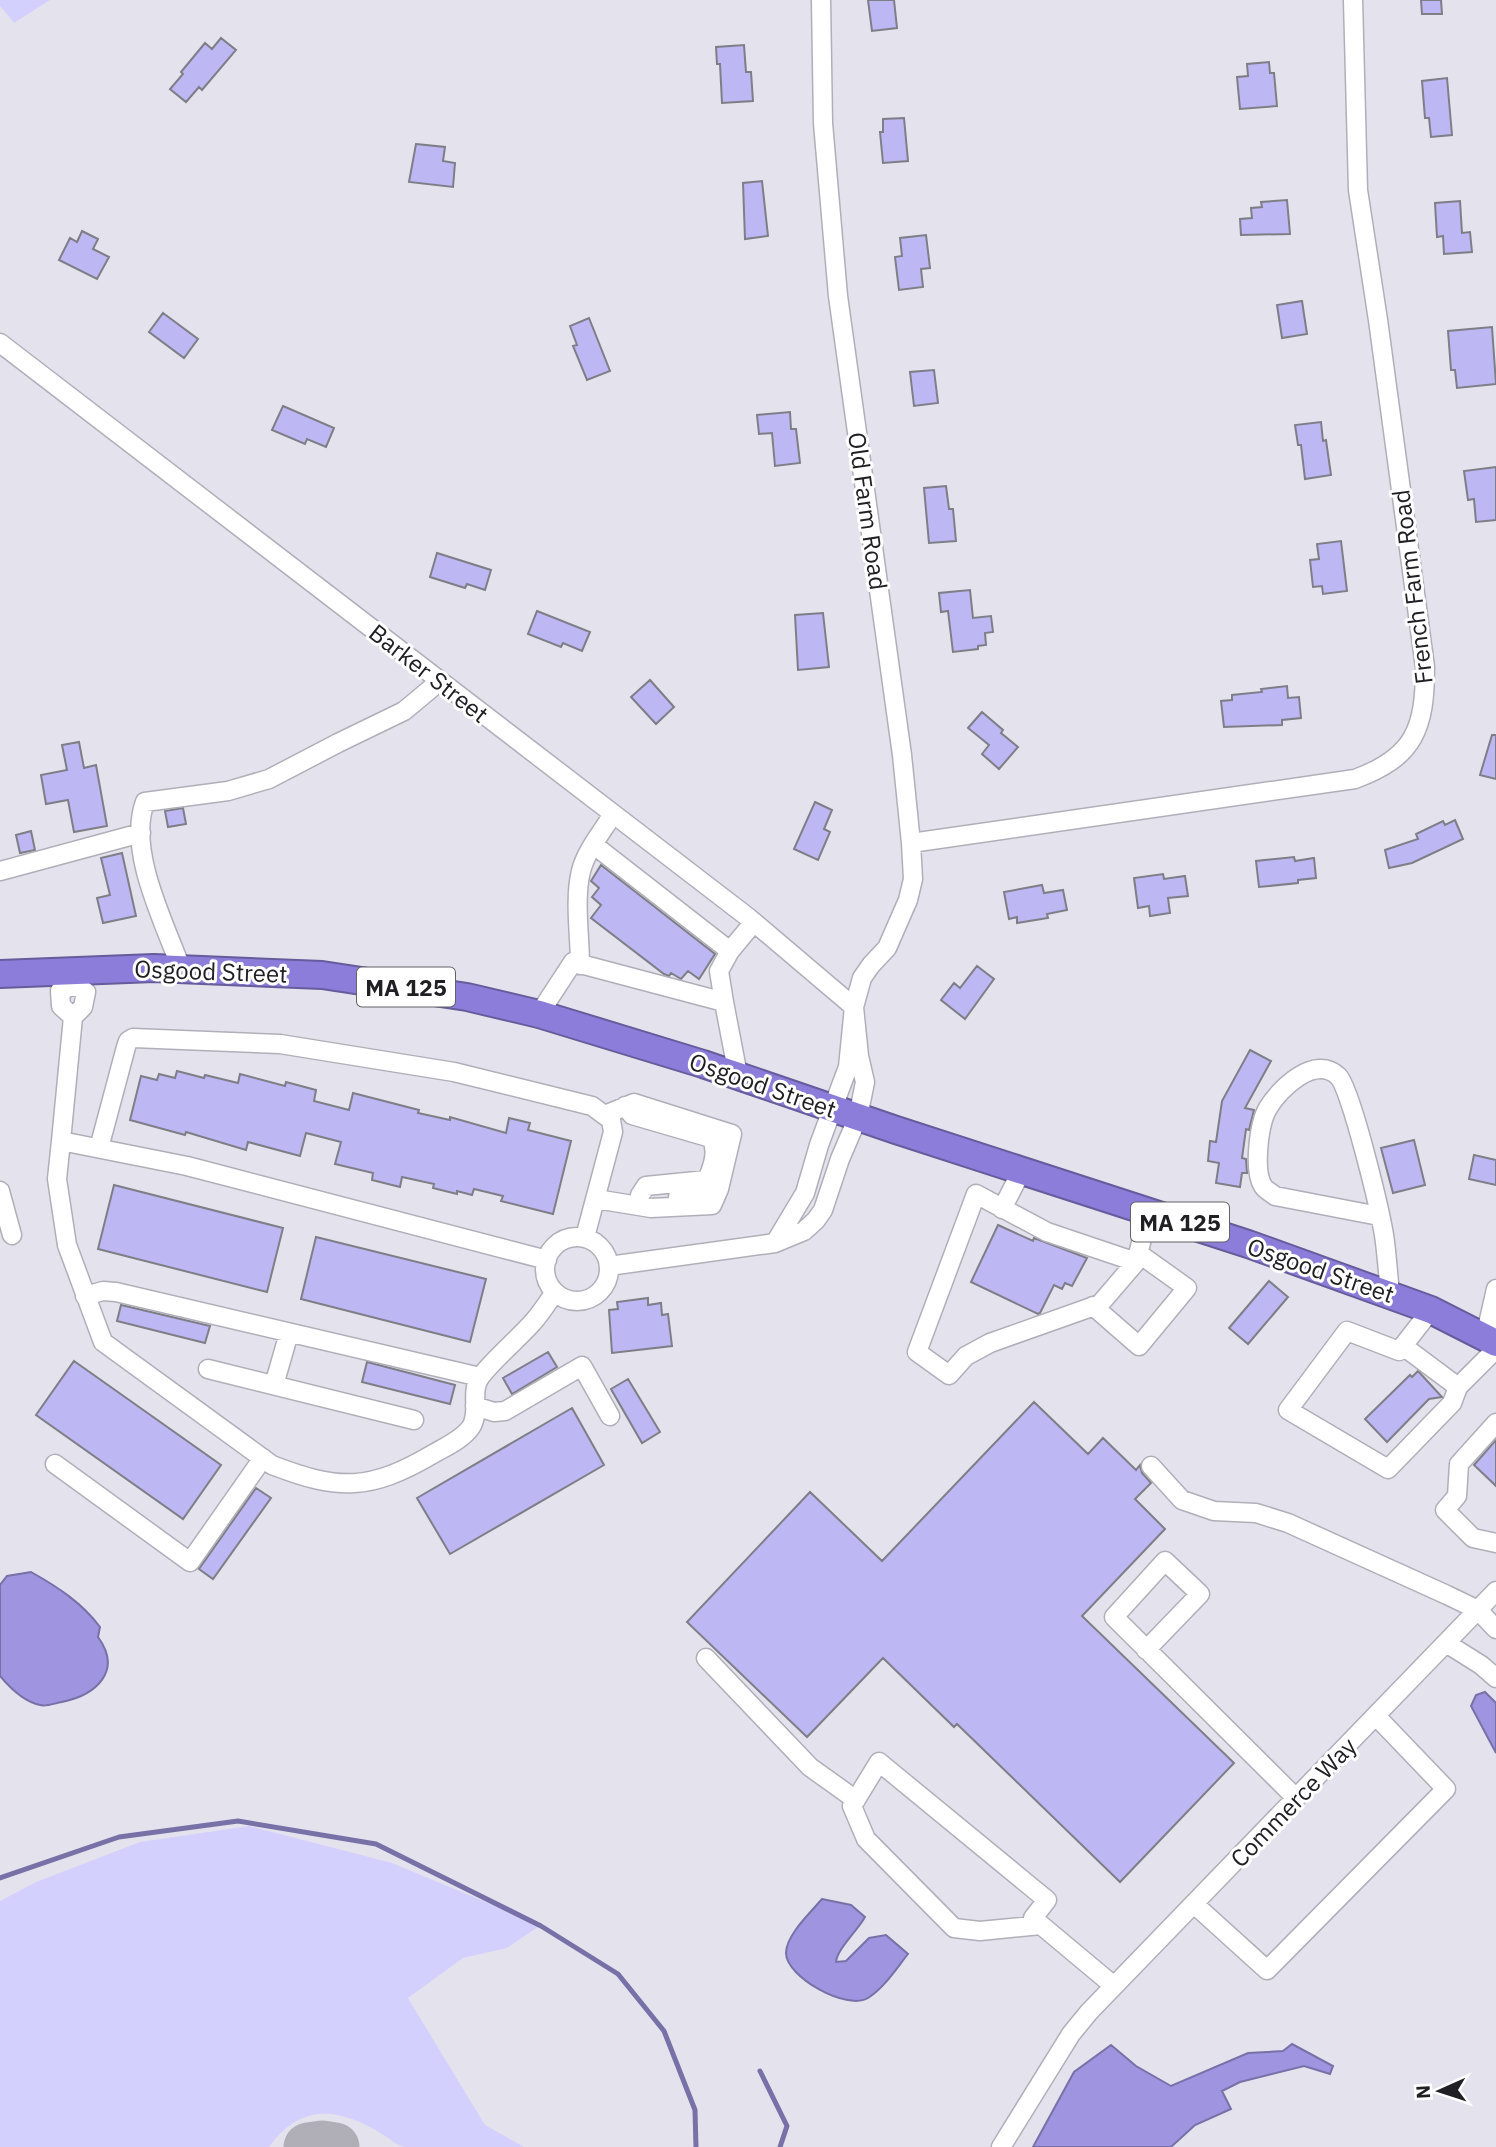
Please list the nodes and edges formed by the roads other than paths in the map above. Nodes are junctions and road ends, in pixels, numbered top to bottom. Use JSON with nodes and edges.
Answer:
{"nodes":[{"id":1,"x":821,"y":0,"type":"edge"},
{"id":2,"x":1353,"y":0,"type":"edge"},
{"id":3,"x":0,"y":343,"type":"edge"},
{"id":4,"x":440,"y":681,"type":"junction"},
{"id":5,"x":614,"y":814,"type":"junction"},
{"id":6,"x":141,"y":833,"type":"junction"},
{"id":7,"x":911,"y":843,"type":"junction"},
{"id":8,"x":594,"y":845,"type":"junction"},
{"id":9,"x":0,"y":871,"type":"edge"},
{"id":10,"x":754,"y":922,"type":"junction"},
{"id":11,"x":730,"y":951,"type":"junction"},
{"id":12,"x":580,"y":965,"type":"junction"},
{"id":13,"x":181,"y":968,"type":"junction"},
{"id":14,"x":0,"y":974,"type":"edge"},
{"id":15,"x":74,"y":977,"type":"junction"},
{"id":16,"x":724,"y":1002,"type":"junction"},
{"id":17,"x":854,"y":1007,"type":"junction"},
{"id":18,"x":539,"y":1014,"type":"junction"},
{"id":19,"x":738,"y":1075,"type":"junction"},
{"id":20,"x":625,"y":1107,"type":"junction"},
{"id":21,"x":845,"y":1113,"type":"junction"},
{"id":22,"x":607,"y":1114,"type":"junction"},
{"id":23,"x":61,"y":1141,"type":"junction"},
{"id":24,"x":99,"y":1148,"type":"junction"},
{"id":25,"x":1022,"y":1170,"type":"junction"},
{"id":26,"x":0,"y":1191,"type":"edge"},
{"id":27,"x":596,"y":1199,"type":"junction"},
{"id":28,"x":617,"y":1204,"type":"junction"},
{"id":29,"x":1002,"y":1209,"type":"junction"},
{"id":30,"x":1149,"y":1212,"type":"junction"},
{"id":31,"x":1379,"y":1216,"type":"junction"},
{"id":32,"x":12,"y":1235,"type":"dead end"},
{"id":33,"x":585,"y":1237,"type":"junction"},
{"id":34,"x":775,"y":1243,"type":"junction"},
{"id":35,"x":1137,"y":1258,"type":"junction"},
{"id":36,"x":547,"y":1260,"type":"junction"},
{"id":37,"x":609,"y":1266,"type":"junction"},
{"id":38,"x":1496,"y":1289,"type":"edge"},
{"id":39,"x":555,"y":1292,"type":"junction"},
{"id":40,"x":1390,"y":1294,"type":"junction"},
{"id":41,"x":85,"y":1296,"type":"junction"},
{"id":42,"x":1093,"y":1306,"type":"junction"},
{"id":43,"x":1431,"y":1310,"type":"junction"},
{"id":44,"x":289,"y":1333,"type":"junction"},
{"id":45,"x":1492,"y":1343,"type":"edge"},
{"id":46,"x":1403,"y":1346,"type":"junction"},
{"id":47,"x":208,"y":1369,"type":"dead end"},
{"id":48,"x":480,"y":1377,"type":"junction"},
{"id":49,"x":275,"y":1385,"type":"junction"},
{"id":50,"x":1458,"y":1387,"type":"junction"},
{"id":51,"x":475,"y":1406,"type":"junction"},
{"id":52,"x":610,"y":1416,"type":"dead end"},
{"id":53,"x":414,"y":1420,"type":"dead end"},
{"id":54,"x":1496,"y":1423,"type":"edge"},
{"id":55,"x":263,"y":1458,"type":"junction"},
{"id":56,"x":55,"y":1464,"type":"dead end"},
{"id":57,"x":1151,"y":1466,"type":"dead end"},
{"id":58,"x":1496,"y":1543,"type":"edge"},
{"id":59,"x":1496,"y":1591,"type":"edge"},
{"id":60,"x":1478,"y":1611,"type":"junction"},
{"id":61,"x":1496,"y":1629,"type":"edge"},
{"id":62,"x":1447,"y":1643,"type":"junction"},
{"id":63,"x":1146,"y":1650,"type":"junction"},
{"id":64,"x":706,"y":1658,"type":"dead end"},
{"id":65,"x":1496,"y":1678,"type":"edge"},
{"id":66,"x":1376,"y":1716,"type":"junction"},
{"id":67,"x":1296,"y":1798,"type":"junction"},
{"id":68,"x":856,"y":1800,"type":"junction"},
{"id":69,"x":1194,"y":1904,"type":"junction"},
{"id":70,"x":1041,"y":1925,"type":"junction"},
{"id":71,"x":1114,"y":1986,"type":"junction"},
{"id":72,"x":1001,"y":2147,"type":"edge"}],
"edges":[{"from":1,"to":7,"type":"street","name":"Old Farm Road"},
{"from":2,"to":7,"type":"street","name":"French Farm Road"},
{"from":3,"to":4,"type":"street","name":"Barker Street"},
{"from":4,"to":5,"type":"street","name":"Barker Street"},
{"from":4,"to":6,"type":"street"},
{"from":5,"to":8,"type":"street"},
{"from":5,"to":10,"type":"street","name":"Barker Street"},
{"from":6,"to":9,"type":"street"},
{"from":6,"to":13,"type":"street"},
{"from":7,"to":17,"type":"street","name":"Old Farm Road"},
{"from":8,"to":11,"type":"street"},
{"from":8,"to":12,"type":"street"},
{"from":10,"to":11,"type":"street"},
{"from":10,"to":17,"type":"street","name":"Barker Street"},
{"from":11,"to":16,"type":"street"},
{"from":12,"to":16,"type":"street"},
{"from":12,"to":18,"type":"street"},
{"from":13,"to":15,"type":"highway","name":"Osgood Street","number":"MA 125"},
{"from":13,"to":18,"type":"highway","name":"Osgood Street","number":"MA 125"},
{"from":14,"to":15,"type":"highway","name":"Osgood Street","number":"MA 125"},
{"from":15,"to":23,"type":"street"},
{"from":16,"to":19,"type":"street"},
{"from":17,"to":21,"type":"street"},
{"from":17,"to":21,"type":"street"},
{"from":18,"to":19,"type":"highway","name":"Osgood Street","number":"MA 125"},
{"from":19,"to":21,"type":"highway","name":"Osgood Street","number":"MA 125"},
{"from":20,"to":22,"type":"street"},
{"from":20,"to":28,"type":"street"},
{"from":20,"to":28,"type":"street"},
{"from":21,"to":25,"type":"highway","name":"Osgood Street","number":"MA 125"},
{"from":21,"to":34,"type":"street"},
{"from":21,"to":34,"type":"street"},
{"from":22,"to":24,"type":"street"},
{"from":22,"to":27,"type":"street"},
{"from":23,"to":24,"type":"street"},
{"from":23,"to":41,"type":"street"},
{"from":24,"to":36,"type":"street"},
{"from":25,"to":29,"type":"street"},
{"from":25,"to":30,"type":"highway","name":"Osgood Street","number":"MA 125"},
{"from":26,"to":32,"type":"street"},
{"from":27,"to":28,"type":"street"},
{"from":27,"to":33,"type":"street"},
{"from":29,"to":35,"type":"street"},
{"from":29,"to":42,"type":"street"},
{"from":30,"to":35,"type":"street"},
{"from":30,"to":40,"type":"highway","name":"Osgood Street","number":"MA 125"},
{"from":31,"to":31,"type":"street"},
{"from":31,"to":40,"type":"street"},
{"from":33,"to":36,"type":"street"},
{"from":33,"to":37,"type":"street"},
{"from":34,"to":37,"type":"street"},
{"from":35,"to":42,"type":"street"},
{"from":35,"to":42,"type":"street"},
{"from":36,"to":39,"type":"street"},
{"from":37,"to":39,"type":"street"},
{"from":38,"to":45,"type":"street"},
{"from":39,"to":48,"type":"street"},
{"from":40,"to":43,"type":"highway","name":"Osgood Street","number":"MA 125"},
{"from":41,"to":44,"type":"street"},
{"from":41,"to":55,"type":"street"},
{"from":43,"to":45,"type":"highway","name":"Osgood Street","number":"MA 125"},
{"from":43,"to":46,"type":"street"},
{"from":44,"to":48,"type":"street"},
{"from":44,"to":49,"type":"street"},
{"from":45,"to":50,"type":"street"},
{"from":46,"to":50,"type":"street"},
{"from":46,"to":50,"type":"street"},
{"from":47,"to":49,"type":"street"},
{"from":48,"to":51,"type":"street"},
{"from":49,"to":53,"type":"street"},
{"from":51,"to":52,"type":"street"},
{"from":51,"to":55,"type":"street"},
{"from":54,"to":58,"type":"street"},
{"from":55,"to":56,"type":"street"},
{"from":57,"to":60,"type":"street"},
{"from":59,"to":60,"type":"street","name":"Commerce Way"},
{"from":60,"to":61,"type":"street"},
{"from":60,"to":62,"type":"street","name":"Commerce Way"},
{"from":62,"to":65,"type":"street"},
{"from":62,"to":66,"type":"street","name":"Commerce Way"},
{"from":63,"to":63,"type":"street"},
{"from":63,"to":67,"type":"street"},
{"from":64,"to":68,"type":"street"},
{"from":66,"to":67,"type":"street","name":"Commerce Way"},
{"from":66,"to":69,"type":"street"},
{"from":67,"to":69,"type":"street","name":"Commerce Way"},
{"from":68,"to":70,"type":"street"},
{"from":68,"to":70,"type":"street"},
{"from":69,"to":71,"type":"street","name":"Commerce Way"},
{"from":70,"to":71,"type":"street"},
{"from":71,"to":72,"type":"street","name":"Commerce Way"}]}
